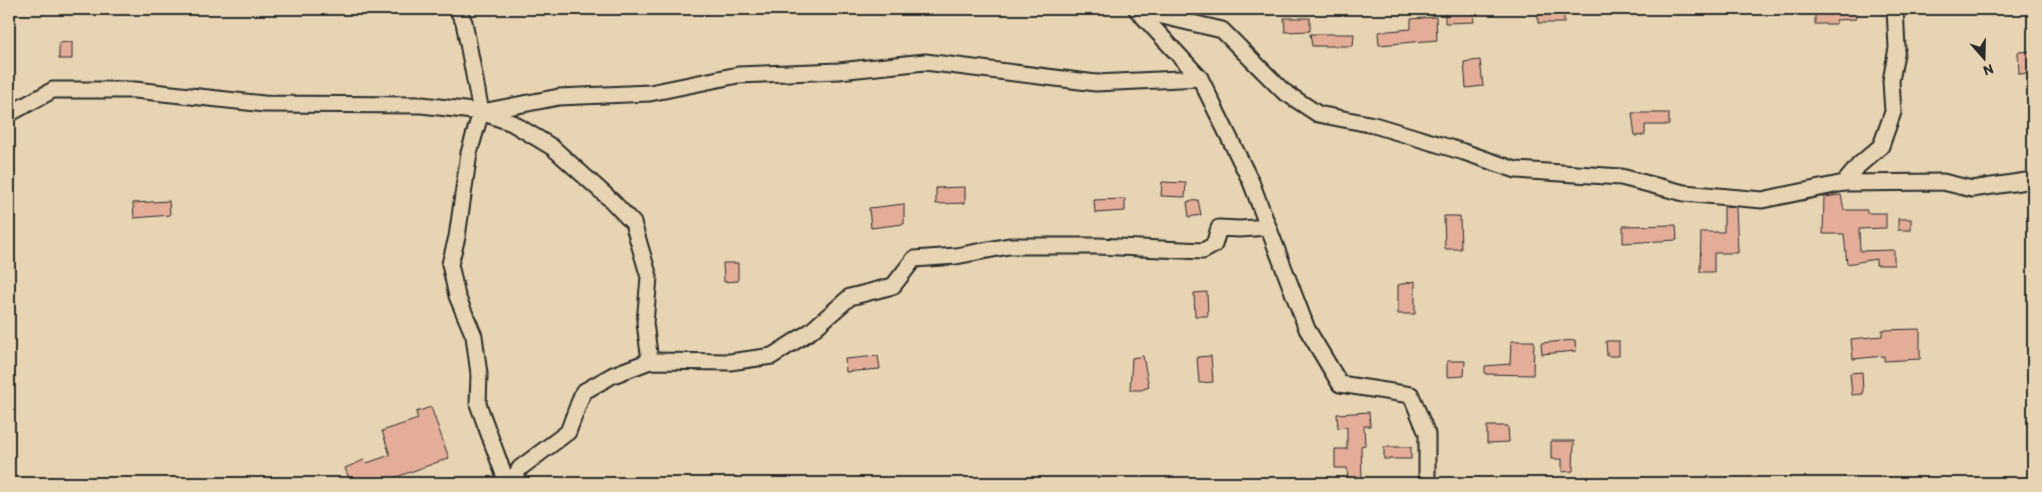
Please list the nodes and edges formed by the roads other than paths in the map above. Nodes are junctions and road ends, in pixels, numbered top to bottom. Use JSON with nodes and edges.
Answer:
{"nodes":[{"id":1,"x":457,"y":9,"type":"edge"},
{"id":2,"x":1895,"y":9,"type":"edge"},
{"id":3,"x":1136,"y":10,"type":"edge"},
{"id":4,"x":1200,"y":78,"type":"junction"},
{"id":5,"x":480,"y":112,"type":"junction"},
{"id":6,"x":9,"y":114,"type":"edge"},
{"id":7,"x":2033,"y":180,"type":"edge"},
{"id":8,"x":1844,"y":183,"type":"junction"},
{"id":9,"x":1268,"y":227,"type":"junction"},
{"id":10,"x":650,"y":362,"type":"junction"},
{"id":11,"x":507,"y":483,"type":"edge"},
{"id":12,"x":511,"y":483,"type":"edge"},
{"id":13,"x":1427,"y":483,"type":"edge"}],
"edges":[{"from":1,"to":5,"type":"street"},
{"from":2,"to":8,"type":"street"},
{"from":3,"to":4,"type":"street"},
{"from":3,"to":8,"type":"street"},
{"from":4,"to":5,"type":"street"},
{"from":4,"to":9,"type":"street"},
{"from":5,"to":6,"type":"street"},
{"from":5,"to":10,"type":"street"},
{"from":5,"to":11,"type":"street"},
{"from":7,"to":8,"type":"street"},
{"from":9,"to":10,"type":"street"},
{"from":9,"to":13,"type":"street"},
{"from":10,"to":12,"type":"street"}]}
